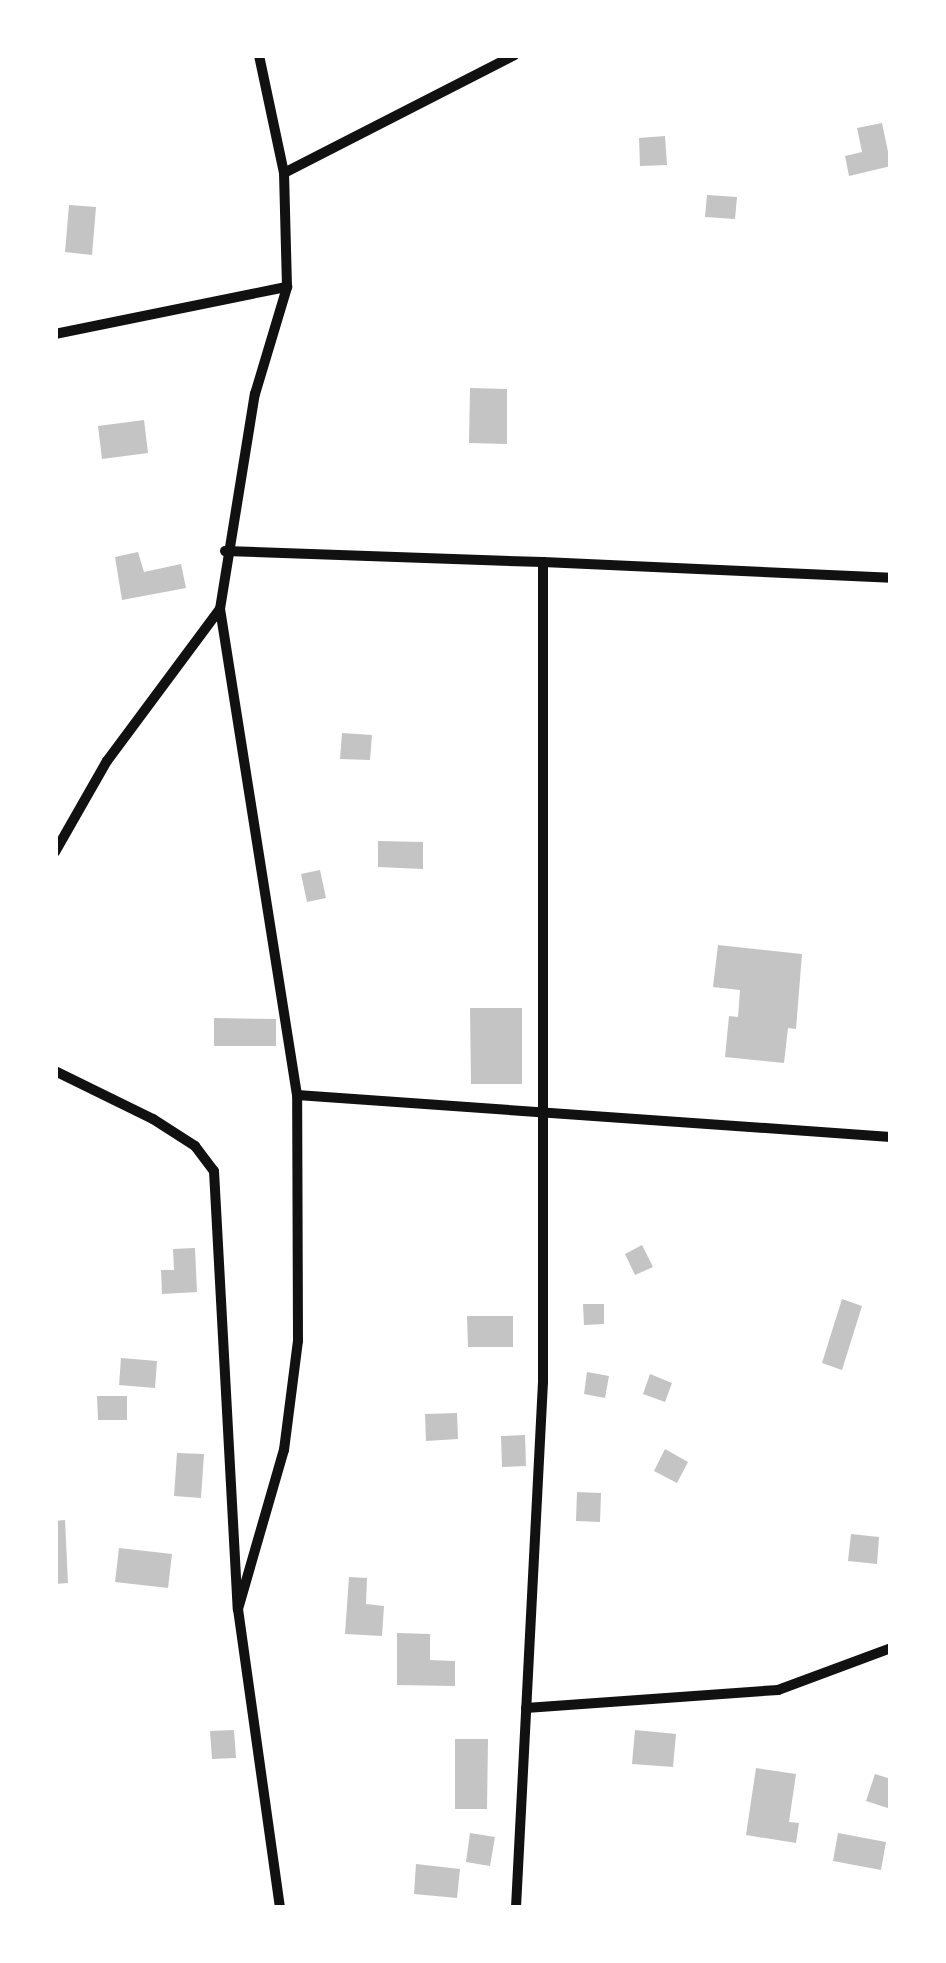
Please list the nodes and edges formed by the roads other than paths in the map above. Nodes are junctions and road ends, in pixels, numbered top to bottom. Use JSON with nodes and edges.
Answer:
{"nodes":[{"id":1,"x":259,"y":55,"type":"edge"},
{"id":2,"x":515,"y":55,"type":"edge"},
{"id":3,"x":284,"y":173,"type":"junction"},
{"id":4,"x":287,"y":288,"type":"junction"},
{"id":5,"x":55,"y":334,"type":"edge"},
{"id":6,"x":225,"y":552,"type":"junction"},
{"id":7,"x":543,"y":562,"type":"junction"},
{"id":8,"x":891,"y":578,"type":"edge"},
{"id":9,"x":220,"y":609,"type":"junction"},
{"id":10,"x":55,"y":852,"type":"edge"},
{"id":11,"x":55,"y":1070,"type":"edge"},
{"id":12,"x":296,"y":1096,"type":"junction"},
{"id":13,"x":540,"y":1114,"type":"junction"},
{"id":14,"x":891,"y":1137,"type":"edge"},
{"id":15,"x":238,"y":1609,"type":"junction"},
{"id":16,"x":891,"y":1648,"type":"edge"},
{"id":17,"x":526,"y":1708,"type":"junction"},
{"id":18,"x":280,"y":1908,"type":"edge"},
{"id":19,"x":516,"y":1908,"type":"edge"}],
"edges":[{"from":1,"to":3,"type":"street"},
{"from":2,"to":3,"type":"street"},
{"from":3,"to":4,"type":"street"},
{"from":4,"to":5,"type":"street"},
{"from":4,"to":6,"type":"street"},
{"from":6,"to":7,"type":"street"},
{"from":6,"to":9,"type":"street"},
{"from":7,"to":8,"type":"street"},
{"from":7,"to":13,"type":"street"},
{"from":9,"to":10,"type":"street"},
{"from":9,"to":12,"type":"street"},
{"from":11,"to":15,"type":"street"},
{"from":12,"to":13,"type":"street"},
{"from":12,"to":15,"type":"street"},
{"from":13,"to":14,"type":"street"},
{"from":13,"to":17,"type":"street"},
{"from":15,"to":18,"type":"street"},
{"from":16,"to":17,"type":"street"},
{"from":17,"to":19,"type":"street"}]}
